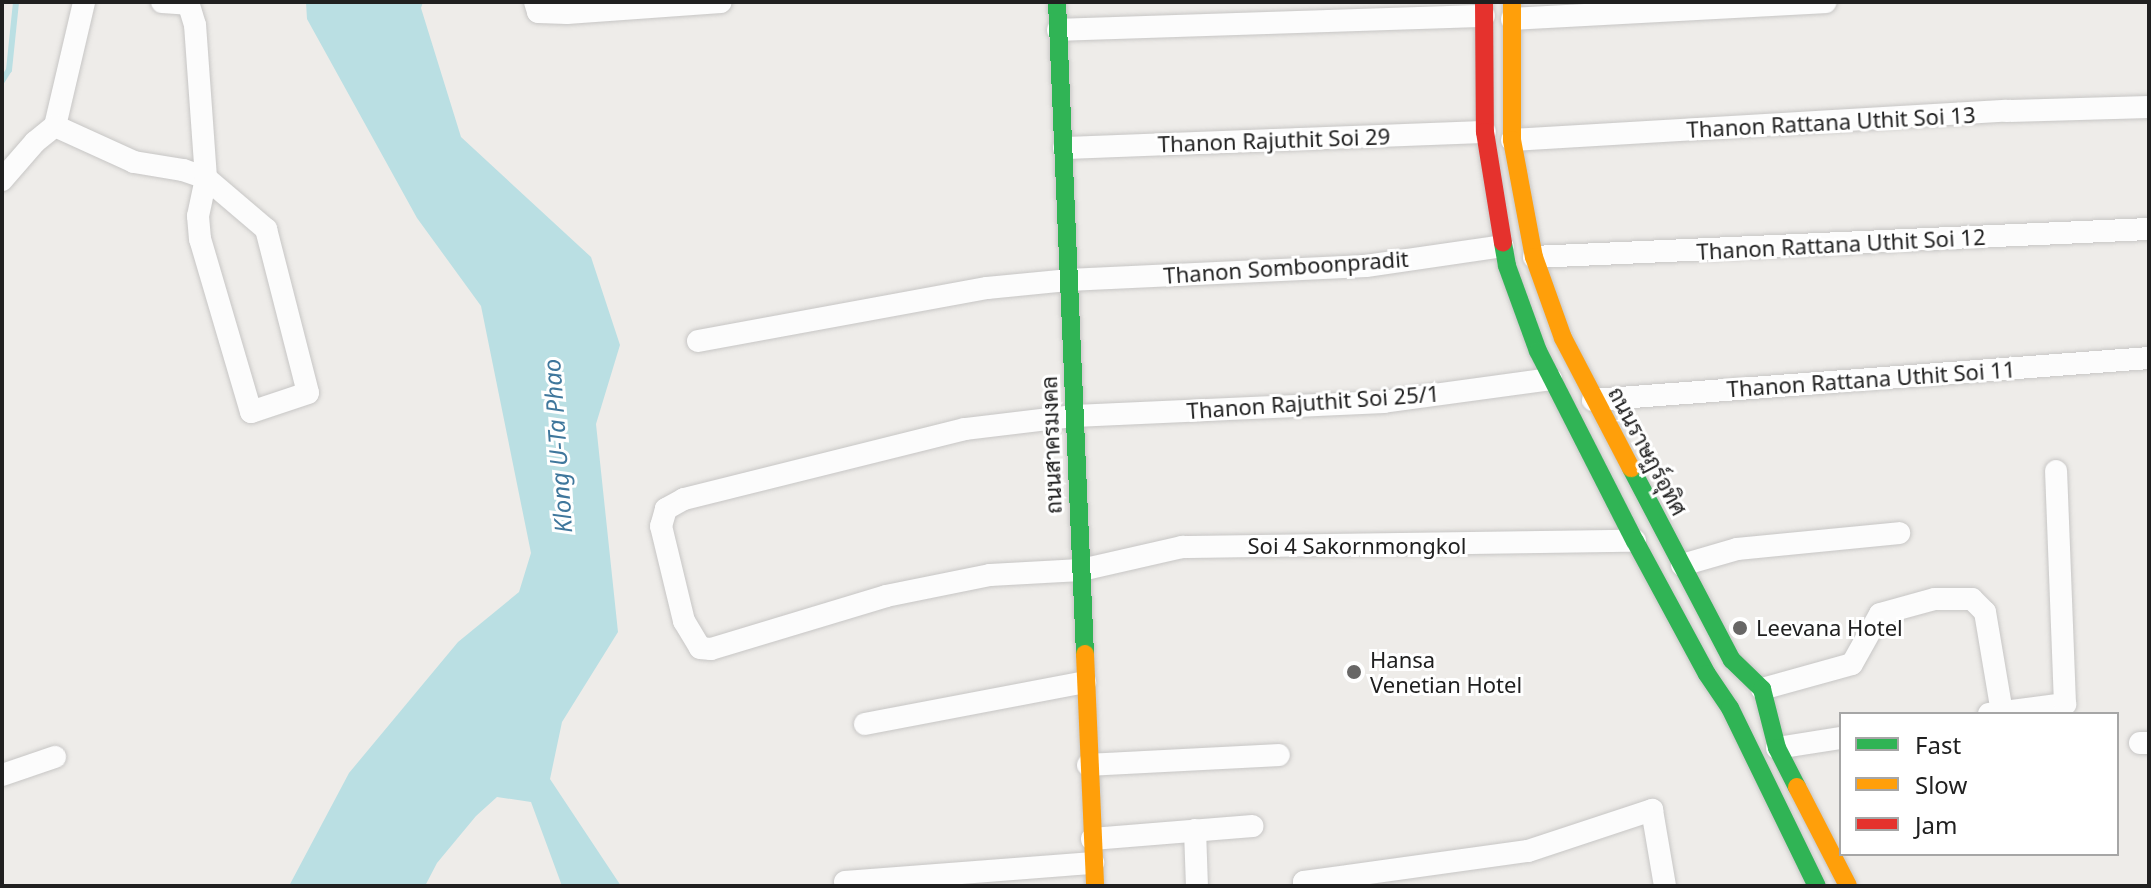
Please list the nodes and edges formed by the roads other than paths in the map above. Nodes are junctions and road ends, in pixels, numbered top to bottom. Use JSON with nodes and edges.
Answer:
{"nodes":[{"id":1,"x":84,"y":2,"type":"edge"},
{"id":2,"x":162,"y":2,"type":"edge"},
{"id":3,"x":535,"y":2,"type":"edge"},
{"id":4,"x":721,"y":2,"type":"edge"},
{"id":5,"x":1057,"y":2,"type":"edge"},
{"id":6,"x":1826,"y":2,"type":"edge"},
{"id":7,"x":188,"y":3,"type":"edge"},
{"id":8,"x":1484,"y":9,"type":"edge"},
{"id":9,"x":1512,"y":10,"type":"edge"},
{"id":10,"x":1058,"y":30,"type":"junction"},
{"id":11,"x":2149,"y":107,"type":"edge"},
{"id":12,"x":55,"y":126,"type":"junction"},
{"id":13,"x":1485,"y":132,"type":"junction"},
{"id":14,"x":1512,"y":140,"type":"junction"},
{"id":15,"x":1064,"y":148,"type":"junction"},
{"id":16,"x":206,"y":178,"type":"junction"},
{"id":17,"x":2,"y":180,"type":"edge"},
{"id":18,"x":2149,"y":229,"type":"edge"},
{"id":19,"x":1503,"y":246,"type":"junction"},
{"id":20,"x":1534,"y":257,"type":"junction"},
{"id":21,"x":1068,"y":280,"type":"junction"},
{"id":22,"x":698,"y":341,"type":"dead end"},
{"id":23,"x":2149,"y":358,"type":"edge"},
{"id":24,"x":1551,"y":379,"type":"junction"},
{"id":25,"x":1593,"y":400,"type":"junction"},
{"id":26,"x":1074,"y":416,"type":"junction"},
{"id":27,"x":2056,"y":471,"type":"dead end"},
{"id":28,"x":1899,"y":533,"type":"dead end"},
{"id":29,"x":1635,"y":541,"type":"junction"},
{"id":30,"x":1682,"y":565,"type":"junction"},
{"id":31,"x":1081,"y":570,"type":"junction"},
{"id":32,"x":700,"y":648,"type":"joint"},
{"id":33,"x":1732,"y":660,"type":"junction"},
{"id":34,"x":1707,"y":674,"type":"junction"},
{"id":35,"x":1085,"y":682,"type":"junction"},
{"id":36,"x":1762,"y":689,"type":"junction"},
{"id":37,"x":1995,"y":712,"type":"edge"},
{"id":38,"x":2003,"y":712,"type":"edge"},
{"id":39,"x":865,"y":724,"type":"dead end"},
{"id":40,"x":1839,"y":738,"type":"edge"},
{"id":41,"x":1777,"y":748,"type":"junction"},
{"id":42,"x":1279,"y":755,"type":"dead end"},
{"id":43,"x":55,"y":757,"type":"dead end"},
{"id":44,"x":1088,"y":765,"type":"junction"},
{"id":45,"x":2,"y":775,"type":"edge"},
{"id":46,"x":1252,"y":826,"type":"dead end"},
{"id":47,"x":1195,"y":830,"type":"junction"},
{"id":48,"x":1092,"y":839,"type":"junction"},
{"id":49,"x":1093,"y":863,"type":"junction"},
{"id":50,"x":845,"y":882,"type":"dead end"},
{"id":51,"x":1095,"y":886,"type":"edge"},
{"id":52,"x":1197,"y":886,"type":"edge"},
{"id":53,"x":1304,"y":886,"type":"edge"},
{"id":54,"x":1665,"y":886,"type":"edge"},
{"id":55,"x":1817,"y":886,"type":"edge"},
{"id":56,"x":1848,"y":886,"type":"edge"}],
"edges":[{"from":1,"to":12,"type":"street"},
{"from":2,"to":7,"type":"street"},
{"from":3,"to":4,"type":"street"},
{"from":5,"to":10,"type":"street","name":"ถนนสาครมงคล"},
{"from":6,"to":9,"type":"street"},
{"from":7,"to":16,"type":"street"},
{"from":8,"to":10,"type":"street"},
{"from":8,"to":13,"type":"street"},
{"from":9,"to":14,"type":"street","name":"ถนนราษฏร์อุทิศ"},
{"from":10,"to":15,"type":"street","name":"ถนนสาครมงคล"},
{"from":11,"to":14,"type":"street","name":"Thanon Rattana Uthit Soi 13"},
{"from":12,"to":16,"type":"street"},
{"from":12,"to":17,"type":"street"},
{"from":13,"to":15,"type":"street","name":"Thanon Rajuthit Soi 29"},
{"from":13,"to":19,"type":"street"},
{"from":14,"to":20,"type":"street","name":"ถนนราษฏร์อุทิศ"},
{"from":15,"to":21,"type":"street","name":"ถนนสาครมงคล"},
{"from":16,"to":16,"type":"street"},
{"from":18,"to":20,"type":"street","name":"Thanon Rattana Uthit Soi 12"},
{"from":19,"to":21,"type":"street","name":"Thanon Somboonpradit"},
{"from":19,"to":24,"type":"street"},
{"from":20,"to":25,"type":"street","name":"ถนนราษฏร์อุทิศ"},
{"from":21,"to":22,"type":"street","name":"Thanon Somboonpradit"},
{"from":21,"to":26,"type":"street","name":"ถนนสาครมงคล"},
{"from":23,"to":25,"type":"street","name":"Thanon Rattana Uthit Soi 11"},
{"from":24,"to":26,"type":"street","name":"Thanon Rajuthit Soi 25/1"},
{"from":24,"to":29,"type":"street"},
{"from":25,"to":30,"type":"street","name":"ถนนราษฏร์อุทิศ"},
{"from":26,"to":31,"type":"street","name":"ถนนสาครมงคล"},
{"from":26,"to":32,"type":"street","name":"Thanon Rajuthit Soi 25/1"},
{"from":27,"to":38,"type":"street"},
{"from":28,"to":30,"type":"street"},
{"from":29,"to":31,"type":"street","name":"Soi 4 Sakornmongkol"},
{"from":29,"to":34,"type":"street"},
{"from":30,"to":33,"type":"street","name":"ถนนราษฏร์อุทิศ"},
{"from":31,"to":32,"type":"street","name":"Soi 4 Sakornmongkol"},
{"from":31,"to":35,"type":"street","name":"ถนนสาครมงคล"},
{"from":33,"to":34,"type":"street"},
{"from":33,"to":36,"type":"street","name":"ถนนราษฏร์อุทิศ"},
{"from":34,"to":55,"type":"street"},
{"from":35,"to":39,"type":"street"},
{"from":35,"to":44,"type":"street","name":"ถนนสาครมงคล"},
{"from":36,"to":37,"type":"street"},
{"from":36,"to":41,"type":"street"},
{"from":40,"to":41,"type":"street"},
{"from":41,"to":56,"type":"street"},
{"from":42,"to":44,"type":"street"},
{"from":43,"to":45,"type":"street"},
{"from":44,"to":48,"type":"street","name":"ถนนสาครมงคล"},
{"from":46,"to":47,"type":"street"},
{"from":47,"to":48,"type":"street"},
{"from":47,"to":52,"type":"street"},
{"from":48,"to":49,"type":"street","name":"ถนนสาครมงคล"},
{"from":49,"to":50,"type":"street"},
{"from":49,"to":51,"type":"street","name":"ถนนสาครมงคล"},
{"from":53,"to":54,"type":"street"}]}
